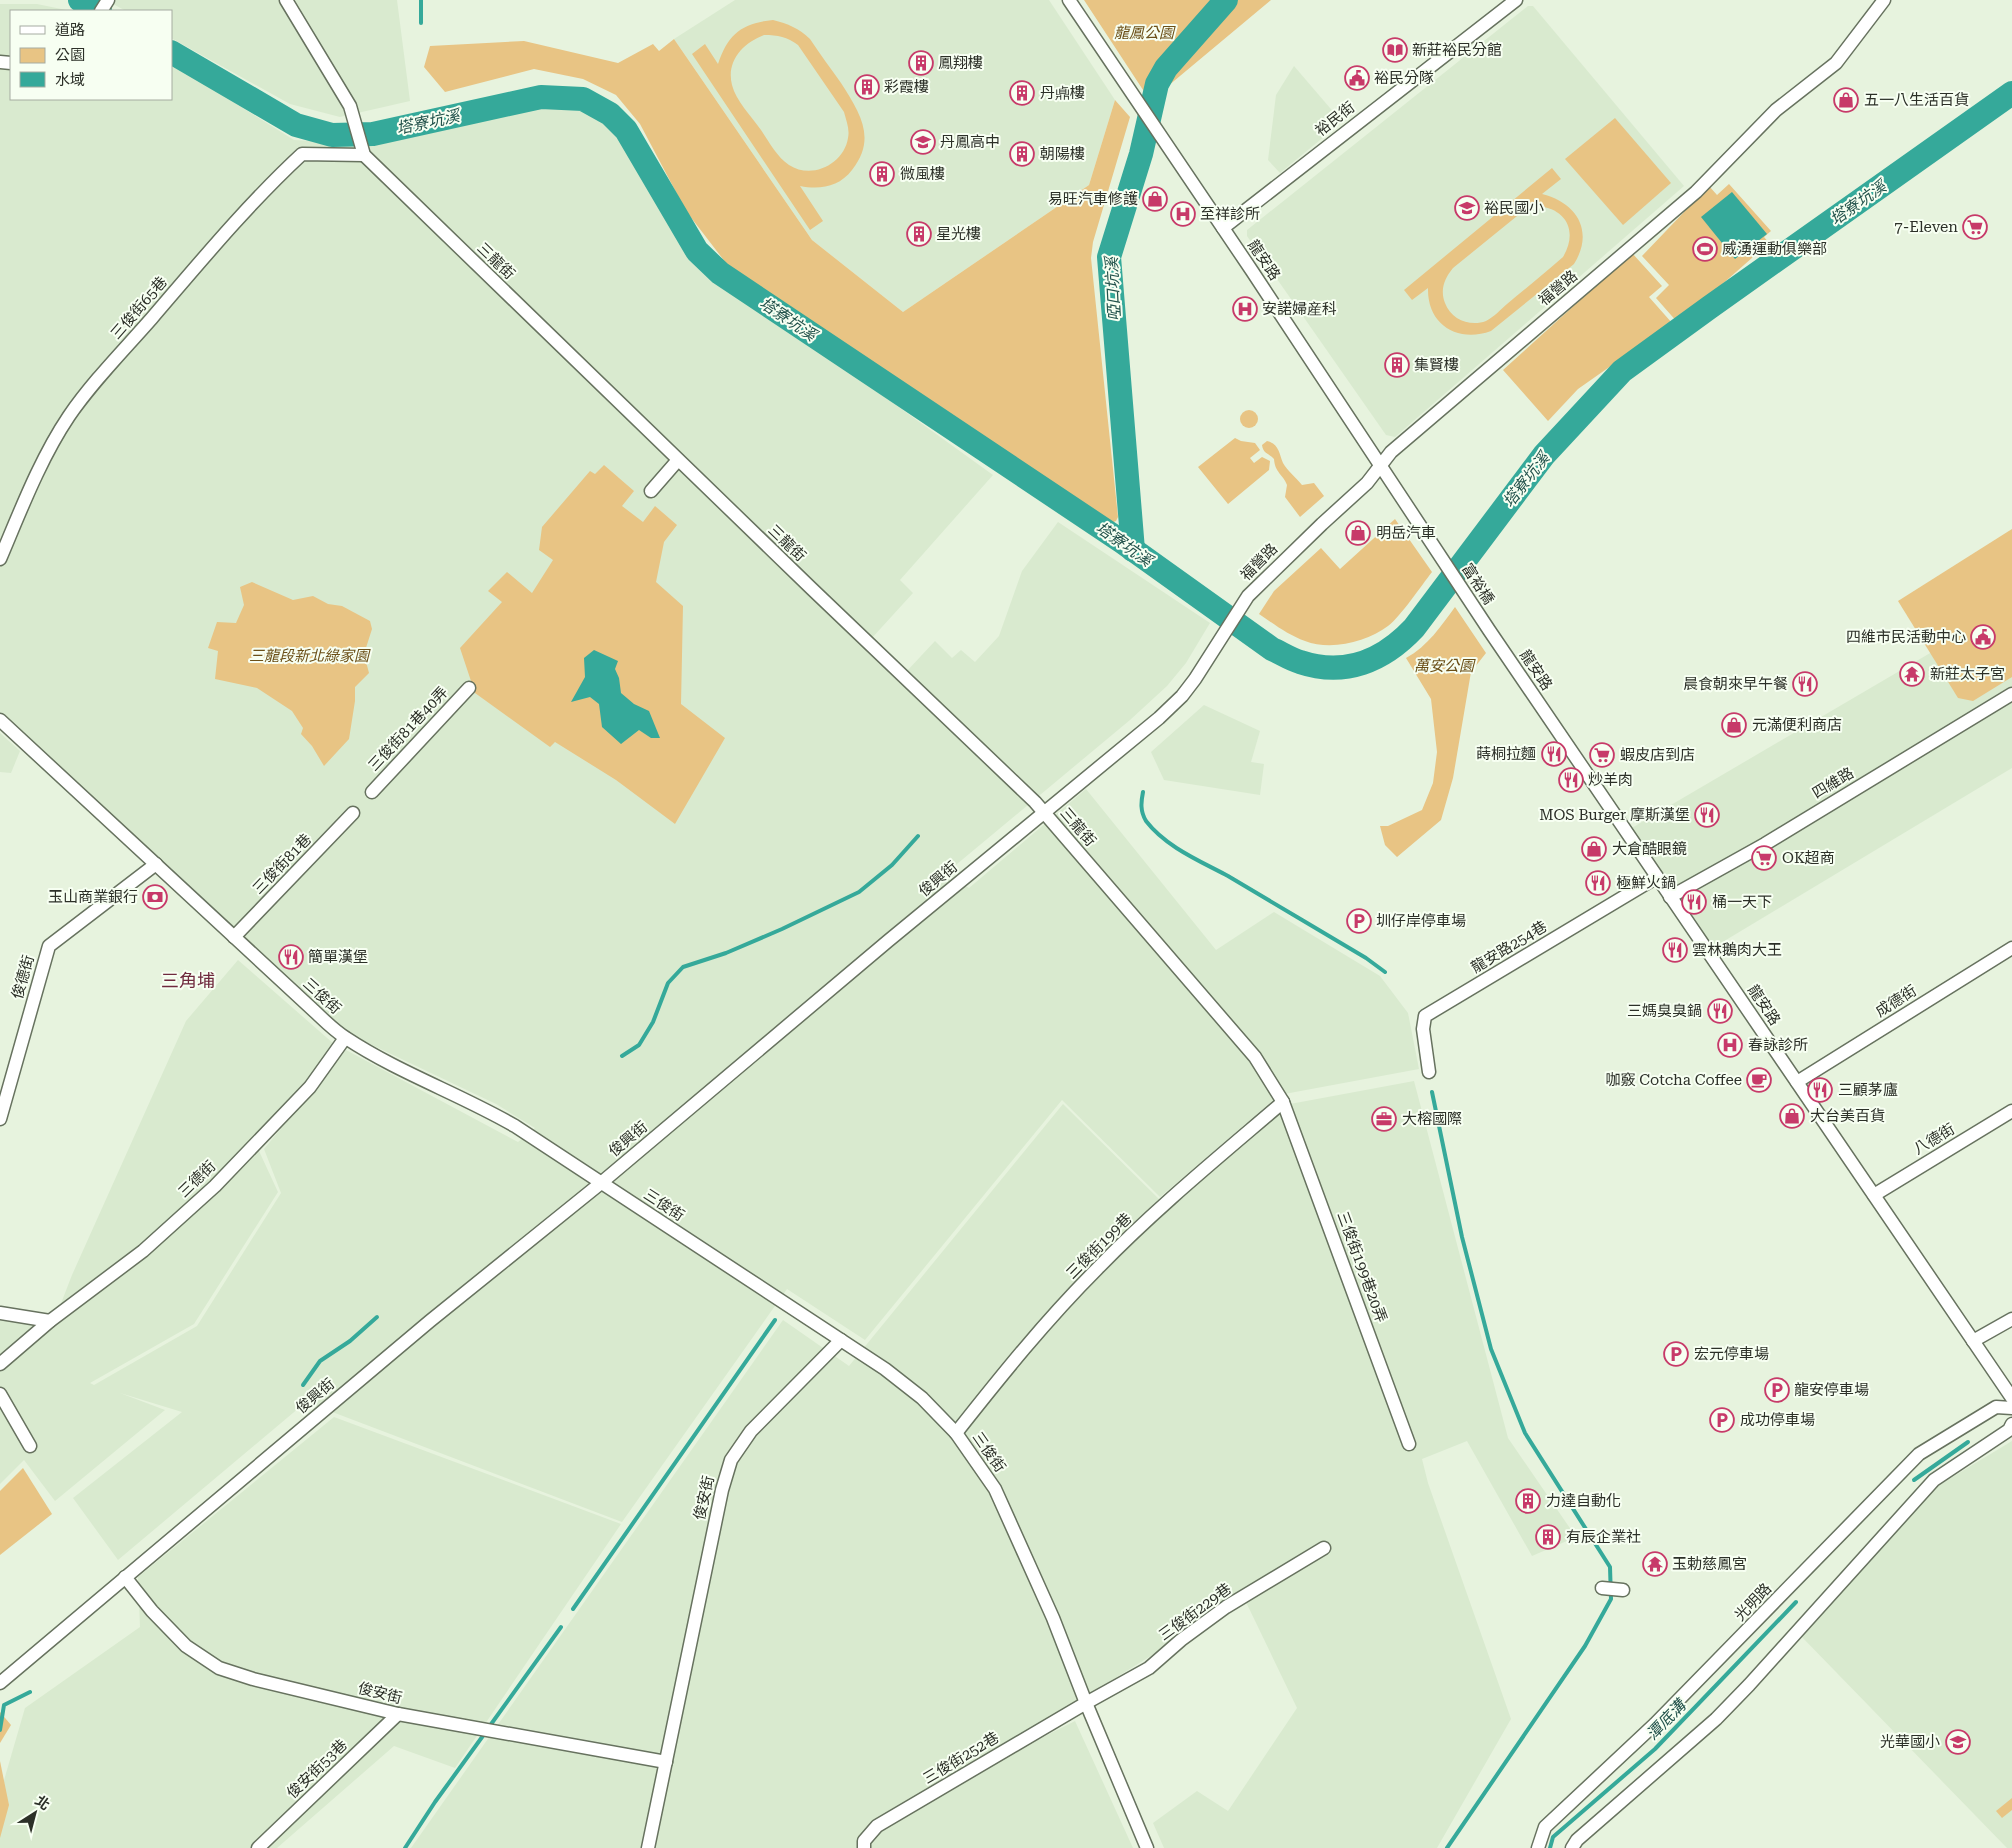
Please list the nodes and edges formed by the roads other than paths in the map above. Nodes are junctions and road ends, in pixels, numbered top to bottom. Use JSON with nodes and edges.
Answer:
{"nodes":[{"id":1,"x":286,"y":0,"type":"edge"},
{"id":2,"x":1069,"y":0,"type":"edge"},
{"id":3,"x":1516,"y":0,"type":"edge"},
{"id":4,"x":1884,"y":0,"type":"edge"},
{"id":5,"x":362,"y":151,"type":"junction"},
{"id":6,"x":1223,"y":228,"type":"junction"},
{"id":7,"x":678,"y":460,"type":"junction"},
{"id":8,"x":1381,"y":466,"type":"junction"},
{"id":9,"x":651,"y":491,"type":"dead end"},
{"id":10,"x":1440,"y":555,"type":"joint"},
{"id":11,"x":0,"y":559,"type":"edge"},
{"id":12,"x":1248,"y":596,"type":"joint"},
{"id":13,"x":1489,"y":630,"type":"joint"},
{"id":14,"x":469,"y":688,"type":"dead end"},
{"id":15,"x":2012,"y":694,"type":"edge"},
{"id":16,"x":0,"y":720,"type":"edge"},
{"id":17,"x":372,"y":792,"type":"dead end"},
{"id":18,"x":1044,"y":812,"type":"junction"},
{"id":19,"x":353,"y":813,"type":"dead end"},
{"id":20,"x":156,"y":864,"type":"junction"},
{"id":21,"x":1657,"y":878,"type":"junction"},
{"id":22,"x":1670,"y":897,"type":"junction"},
{"id":23,"x":234,"y":937,"type":"junction"},
{"id":24,"x":2012,"y":948,"type":"edge"},
{"id":25,"x":345,"y":1038,"type":"junction"},
{"id":26,"x":1429,"y":1072,"type":"dead end"},
{"id":27,"x":1797,"y":1082,"type":"junction"},
{"id":28,"x":1283,"y":1102,"type":"junction"},
{"id":29,"x":2012,"y":1111,"type":"edge"},
{"id":30,"x":0,"y":1119,"type":"edge"},
{"id":31,"x":601,"y":1183,"type":"junction"},
{"id":32,"x":1874,"y":1195,"type":"junction"},
{"id":33,"x":0,"y":1313,"type":"edge"},
{"id":34,"x":2012,"y":1318,"type":"edge"},
{"id":35,"x":50,"y":1321,"type":"junction"},
{"id":36,"x":841,"y":1340,"type":"junction"},
{"id":37,"x":1973,"y":1341,"type":"junction"},
{"id":38,"x":0,"y":1364,"type":"edge"},
{"id":39,"x":0,"y":1394,"type":"edge"},
{"id":40,"x":2012,"y":1398,"type":"edge"},
{"id":41,"x":2012,"y":1408,"type":"edge"},
{"id":42,"x":2012,"y":1424,"type":"edge"},
{"id":43,"x":956,"y":1433,"type":"junction"},
{"id":44,"x":1409,"y":1444,"type":"dead end"},
{"id":45,"x":30,"y":1446,"type":"dead end"},
{"id":46,"x":1324,"y":1548,"type":"dead end"},
{"id":47,"x":125,"y":1577,"type":"junction"},
{"id":48,"x":1602,"y":1588,"type":"dead end"},
{"id":49,"x":1623,"y":1590,"type":"dead end"},
{"id":50,"x":0,"y":1682,"type":"edge"},
{"id":51,"x":1086,"y":1702,"type":"junction"},
{"id":52,"x":398,"y":1714,"type":"junction"},
{"id":53,"x":666,"y":1762,"type":"junction"},
{"id":54,"x":258,"y":1848,"type":"edge"},
{"id":55,"x":648,"y":1848,"type":"edge"},
{"id":56,"x":864,"y":1848,"type":"edge"},
{"id":57,"x":1146,"y":1848,"type":"edge"},
{"id":58,"x":1538,"y":1848,"type":"edge"},
{"id":59,"x":1572,"y":1848,"type":"edge"}],
"edges":[{"from":1,"to":5,"type":"street"},
{"from":2,"to":6,"type":"street","name":"龍安路"},
{"from":3,"to":6,"type":"street","name":"裕民街"},
{"from":4,"to":8,"type":"street","name":"福營路"},
{"from":5,"to":7,"type":"street","name":"三龍街"},
{"from":5,"to":11,"type":"street","name":"三俊街65巷"},
{"from":6,"to":8,"type":"street","name":"龍安路"},
{"from":7,"to":9,"type":"street"},
{"from":7,"to":18,"type":"street","name":"三龍街"},
{"from":8,"to":10,"type":"street","name":"龍安路"},
{"from":8,"to":12,"type":"street","name":"福營路"},
{"from":10,"to":13,"type":"street","name":"富裕橋"},
{"from":12,"to":18,"type":"street","name":"俊興街"},
{"from":13,"to":21,"type":"street","name":"龍安路"},
{"from":14,"to":17,"type":"street","name":"三俊街81巷40弄"},
{"from":15,"to":22,"type":"street","name":"四維路"},
{"from":16,"to":20,"type":"street","name":"三俊街"},
{"from":18,"to":28,"type":"street","name":"三龍街"},
{"from":18,"to":31,"type":"street","name":"俊興街"},
{"from":19,"to":23,"type":"street","name":"三俊街81巷"},
{"from":20,"to":23,"type":"street","name":"三俊街"},
{"from":20,"to":30,"type":"street","name":"俊德街"},
{"from":21,"to":22,"type":"street","name":"龍安路"},
{"from":21,"to":26,"type":"street","name":"龍安路254巷"},
{"from":22,"to":27,"type":"street","name":"龍安路"},
{"from":23,"to":25,"type":"street","name":"三俊街"},
{"from":24,"to":27,"type":"street","name":"成德街"},
{"from":25,"to":31,"type":"street","name":"三俊街"},
{"from":25,"to":35,"type":"street","name":"三德街"},
{"from":27,"to":32,"type":"street","name":"龍安路"},
{"from":28,"to":43,"type":"street","name":"三俊街199巷"},
{"from":28,"to":44,"type":"street","name":"三俊街199巷20弄"},
{"from":29,"to":32,"type":"street","name":"八德街"},
{"from":31,"to":36,"type":"street","name":"三俊街"},
{"from":31,"to":47,"type":"street","name":"俊興街"},
{"from":32,"to":37,"type":"street","name":"龍安路"},
{"from":33,"to":35,"type":"street"},
{"from":34,"to":37,"type":"street"},
{"from":35,"to":38,"type":"street","name":"三德街"},
{"from":36,"to":43,"type":"street","name":"三俊街"},
{"from":36,"to":53,"type":"street","name":"俊安街"},
{"from":37,"to":40,"type":"street","name":"龍安路"},
{"from":39,"to":45,"type":"street"},
{"from":41,"to":58,"type":"street","name":"光明路"},
{"from":42,"to":59,"type":"street"},
{"from":43,"to":51,"type":"street","name":"三俊街"},
{"from":46,"to":51,"type":"street","name":"三俊街229巷"},
{"from":47,"to":50,"type":"street","name":"俊興街"},
{"from":47,"to":52,"type":"street","name":"俊安街"},
{"from":48,"to":49,"type":"street"},
{"from":51,"to":56,"type":"street","name":"三俊街252巷"},
{"from":51,"to":57,"type":"street","name":"三俊街"},
{"from":52,"to":53,"type":"street","name":"俊安街"},
{"from":52,"to":54,"type":"street","name":"俊安街53巷"},
{"from":53,"to":55,"type":"street","name":"俊安街"}]}
